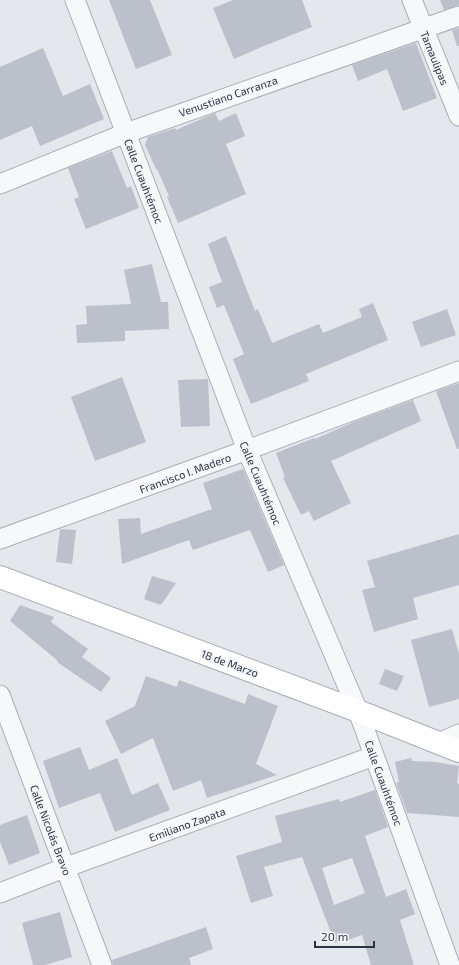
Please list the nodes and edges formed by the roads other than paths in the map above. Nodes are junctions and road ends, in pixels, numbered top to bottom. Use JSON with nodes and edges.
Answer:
{"nodes":[{"id":1,"x":75,"y":0,"type":"edge"},
{"id":2,"x":412,"y":0,"type":"edge"},
{"id":3,"x":459,"y":16,"type":"edge"},
{"id":4,"x":423,"y":28,"type":"junction"},
{"id":5,"x":459,"y":116,"type":"edge"},
{"id":6,"x":126,"y":133,"type":"junction"},
{"id":7,"x":0,"y":184,"type":"edge"},
{"id":8,"x":459,"y":371,"type":"edge"},
{"id":9,"x":247,"y":450,"type":"junction"},
{"id":10,"x":0,"y":539,"type":"edge"},
{"id":11,"x":0,"y":577,"type":"edge"},
{"id":12,"x":0,"y":695,"type":"edge"},
{"id":13,"x":358,"y":711,"type":"junction"},
{"id":14,"x":459,"y":734,"type":"edge"},
{"id":15,"x":439,"y":743,"type":"junction"},
{"id":16,"x":459,"y":751,"type":"edge"},
{"id":17,"x":374,"y":756,"type":"junction"},
{"id":18,"x":64,"y":868,"type":"junction"},
{"id":19,"x":0,"y":893,"type":"edge"},
{"id":20,"x":102,"y":965,"type":"edge"},
{"id":21,"x":450,"y":965,"type":"edge"}],
"edges":[{"from":1,"to":6,"type":"street","name":"Calle Cuauhtémoc"},
{"from":2,"to":4,"type":"street","name":"Tamaulipas"},
{"from":3,"to":4,"type":"street","name":"Venustiano Carranza"},
{"from":4,"to":5,"type":"street","name":"Tamaulipas"},
{"from":4,"to":6,"type":"street","name":"Venustiano Carranza"},
{"from":6,"to":7,"type":"street","name":"Venustiano Carranza"},
{"from":6,"to":9,"type":"street","name":"Calle Cuauhtémoc"},
{"from":8,"to":9,"type":"street","name":"Francisco I. Madero"},
{"from":9,"to":10,"type":"street","name":"Francisco I. Madero"},
{"from":9,"to":13,"type":"street","name":"Calle Cuauhtémoc"},
{"from":11,"to":13,"type":"main road","name":"18 de Marzo"},
{"from":12,"to":18,"type":"street","name":"Calle Nicolás Bravo"},
{"from":13,"to":15,"type":"main road","name":"18 de Marzo"},
{"from":13,"to":17,"type":"street","name":"Calle Cuauhtémoc"},
{"from":14,"to":15,"type":"street"},
{"from":15,"to":16,"type":"main road","name":"18 de Marzo"},
{"from":17,"to":18,"type":"street","name":"Emiliano Zapata"},
{"from":17,"to":21,"type":"street","name":"Calle Cuauhtémoc"},
{"from":18,"to":19,"type":"street","name":"Emiliano Zapata"},
{"from":18,"to":20,"type":"street","name":"Calle Nicolás Bravo"}]}
